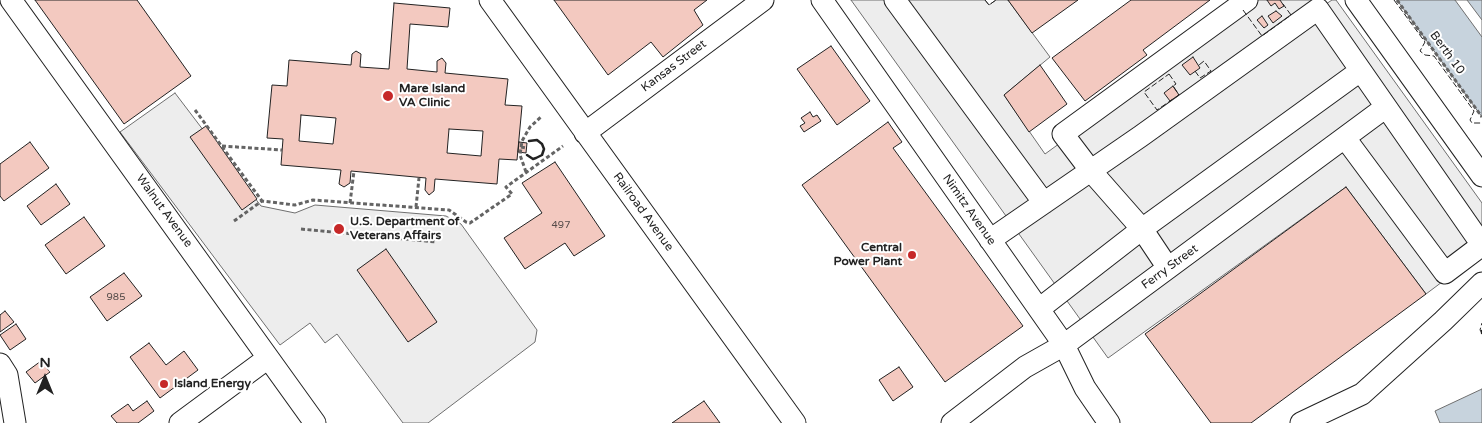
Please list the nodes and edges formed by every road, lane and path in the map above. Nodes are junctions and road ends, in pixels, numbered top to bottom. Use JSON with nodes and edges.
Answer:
{"nodes":[{"id":1,"x":11,"y":0,"type":"edge"},
{"id":2,"x":490,"y":0,"type":"edge"},
{"id":3,"x":764,"y":0,"type":"edge"},
{"id":4,"x":822,"y":0,"type":"edge"},
{"id":5,"x":894,"y":0,"type":"edge"},
{"id":6,"x":1247,"y":0,"type":"edge"},
{"id":7,"x":1356,"y":0,"type":"edge"},
{"id":8,"x":1397,"y":0,"type":"edge"},
{"id":9,"x":1360,"y":71,"type":"junction"},
{"id":10,"x":1386,"y":108,"type":"junction"},
{"id":11,"x":195,"y":110,"type":"dead end"},
{"id":12,"x":542,"y":116,"type":"dead end"},
{"id":13,"x":1482,"y":117,"type":"edge"},
{"id":14,"x":585,"y":133,"type":"junction"},
{"id":15,"x":1345,"y":138,"type":"junction"},
{"id":16,"x":221,"y":146,"type":"junction"},
{"id":17,"x":563,"y":146,"type":"dead end"},
{"id":18,"x":521,"y":147,"type":"junction"},
{"id":19,"x":526,"y":148,"type":"dead end"},
{"id":20,"x":282,"y":150,"type":"dead end"},
{"id":21,"x":354,"y":171,"type":"dead end"},
{"id":22,"x":1091,"y":171,"type":"junction"},
{"id":23,"x":526,"y":172,"type":"junction"},
{"id":24,"x":1482,"y":176,"type":"edge"},
{"id":25,"x":419,"y":178,"type":"dead end"},
{"id":26,"x":262,"y":201,"type":"junction"},
{"id":27,"x":350,"y":203,"type":"junction"},
{"id":28,"x":1044,"y":203,"type":"junction"},
{"id":29,"x":416,"y":207,"type":"junction"},
{"id":30,"x":234,"y":222,"type":"dead end"},
{"id":31,"x":301,"y":229,"type":"dead end"},
{"id":32,"x":1142,"y":229,"type":"junction"},
{"id":33,"x":990,"y":240,"type":"junction"},
{"id":34,"x":436,"y":242,"type":"dead end"},
{"id":35,"x":1168,"y":268,"type":"junction"},
{"id":36,"x":1482,"y":282,"type":"edge"},
{"id":37,"x":1039,"y":309,"type":"junction"},
{"id":38,"x":1064,"y":345,"type":"junction"},
{"id":39,"x":268,"y":358,"type":"junction"},
{"id":40,"x":0,"y":364,"type":"edge"},
{"id":41,"x":16,"y":423,"type":"edge"},
{"id":42,"x":180,"y":423,"type":"edge"},
{"id":43,"x":315,"y":423,"type":"edge"},
{"id":44,"x":795,"y":423,"type":"edge"},
{"id":45,"x":952,"y":423,"type":"edge"},
{"id":46,"x":1109,"y":423,"type":"edge"},
{"id":47,"x":1301,"y":423,"type":"edge"}],
"edges":[{"from":1,"to":39,"type":"street","name":"Walnut Avenue"},
{"from":2,"to":14,"type":"street","name":"Railroad Avenue"},
{"from":3,"to":14,"type":"street","name":"Kansas Street"},
{"from":4,"to":33,"type":"street","name":"Nimitz Avenue"},
{"from":5,"to":28,"type":"street"},
{"from":6,"to":22,"type":"street"},
{"from":7,"to":24,"type":"street"},
{"from":8,"to":13,"type":"path","name":"Berth 10"},
{"from":9,"to":10,"type":"street"},
{"from":9,"to":22,"type":"street"},
{"from":9,"to":32,"type":"street"},
{"from":10,"to":15,"type":"street","name":"Ferry Street"},
{"from":10,"to":15,"type":"street"},
{"from":11,"to":16,"type":"path"},
{"from":12,"to":18,"type":"path"},
{"from":14,"to":44,"type":"street","name":"Railroad Avenue"},
{"from":15,"to":35,"type":"street","name":"Ferry Street"},
{"from":16,"to":20,"type":"path"},
{"from":16,"to":26,"type":"path"},
{"from":17,"to":23,"type":"path"},
{"from":18,"to":19,"type":"path"},
{"from":18,"to":23,"type":"path"},
{"from":21,"to":27,"type":"path"},
{"from":22,"to":28,"type":"street"},
{"from":22,"to":32,"type":"street"},
{"from":23,"to":29,"type":"path"},
{"from":25,"to":29,"type":"path"},
{"from":26,"to":27,"type":"path"},
{"from":26,"to":30,"type":"path"},
{"from":27,"to":29,"type":"path"},
{"from":28,"to":33,"type":"street"},
{"from":31,"to":34,"type":"path"},
{"from":32,"to":35,"type":"street"},
{"from":32,"to":37,"type":"street"},
{"from":33,"to":37,"type":"street","name":"Nimitz Avenue"},
{"from":35,"to":38,"type":"street","name":"Ferry Street"},
{"from":36,"to":47,"type":"street"},
{"from":37,"to":38,"type":"street","name":"Nimitz Avenue"},
{"from":38,"to":45,"type":"street","name":"Ferry Street"},
{"from":38,"to":46,"type":"street","name":"Nimitz Avenue"},
{"from":39,"to":42,"type":"street"},
{"from":39,"to":43,"type":"street","name":"Walnut Avenue"},
{"from":40,"to":41,"type":"street"}]}
